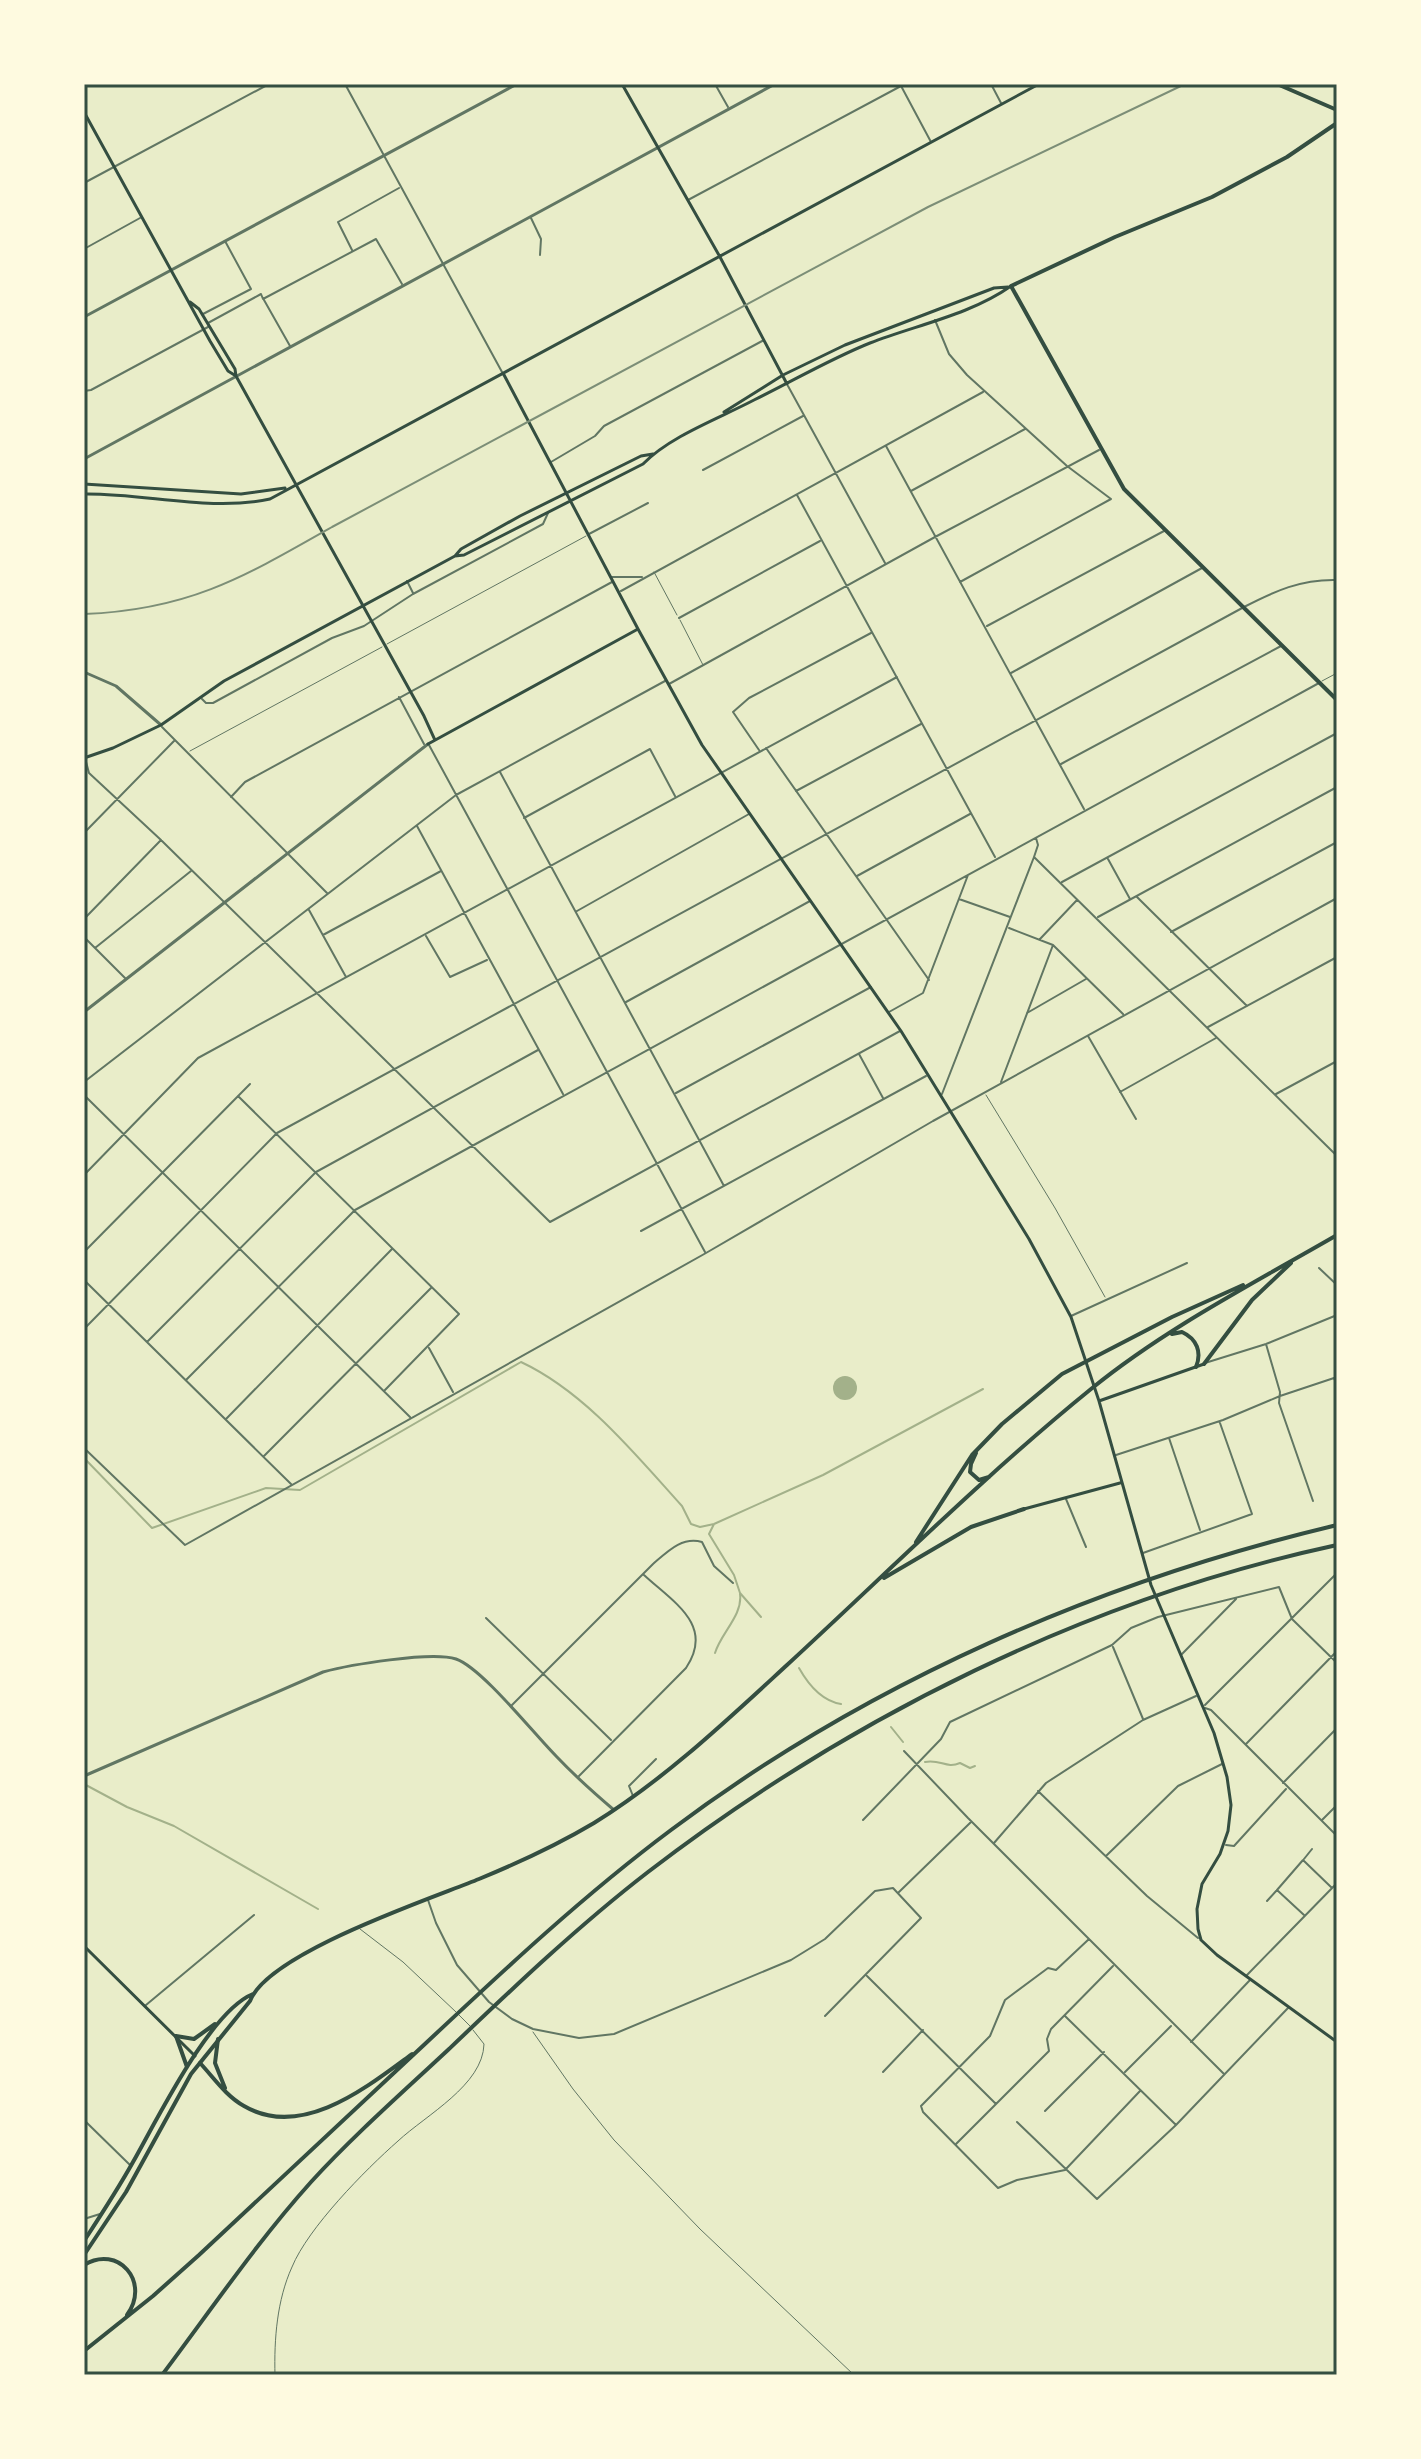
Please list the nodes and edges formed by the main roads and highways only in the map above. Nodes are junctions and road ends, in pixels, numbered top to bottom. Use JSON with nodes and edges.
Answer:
{"nodes":[{"id":1,"x":605,"y":84,"type":"edge"},
{"id":2,"x":619,"y":84,"type":"edge"},
{"id":3,"x":1039,"y":84,"type":"edge"},
{"id":4,"x":1277,"y":84,"type":"edge"},
{"id":5,"x":1337,"y":110,"type":"edge"},
{"id":6,"x":84,"y":112,"type":"edge"},
{"id":7,"x":1337,"y":123,"type":"edge"},
{"id":8,"x":720,"y":257,"type":"junction"},
{"id":9,"x":1011,"y":286,"type":"junction"},
{"id":10,"x":190,"y":302,"type":"junction"},
{"id":11,"x":503,"y":373,"type":"junction"},
{"id":12,"x":783,"y":375,"type":"junction"},
{"id":13,"x":236,"y":376,"type":"junction"},
{"id":14,"x":787,"y":384,"type":"junction"},
{"id":15,"x":715,"y":419,"type":"junction"},
{"id":16,"x":653,"y":454,"type":"junction"},
{"id":17,"x":84,"y":484,"type":"edge"},
{"id":18,"x":289,"y":488,"type":"junction"},
{"id":19,"x":566,"y":493,"type":"junction"},
{"id":20,"x":84,"y":494,"type":"edge"},
{"id":21,"x":571,"y":501,"type":"junction"},
{"id":22,"x":455,"y":556,"type":"junction"},
{"id":23,"x":638,"y":629,"type":"junction"},
{"id":24,"x":1337,"y":700,"type":"edge"},
{"id":25,"x":435,"y":740,"type":"junction"},
{"id":26,"x":426,"y":744,"type":"road end"},
{"id":27,"x":84,"y":758,"type":"edge"},
{"id":28,"x":1337,"y":1235,"type":"edge"},
{"id":29,"x":1305,"y":1254,"type":"junction"},
{"id":30,"x":1259,"y":1278,"type":"junction"},
{"id":31,"x":1166,"y":1336,"type":"junction"},
{"id":32,"x":1085,"y":1362,"type":"junction"},
{"id":33,"x":1204,"y":1364,"type":"joint"},
{"id":34,"x":1196,"y":1367,"type":"junction"},
{"id":35,"x":1099,"y":1401,"type":"junction"},
{"id":36,"x":978,"y":1451,"type":"junction"},
{"id":37,"x":994,"y":1474,"type":"junction"},
{"id":38,"x":1122,"y":1482,"type":"junction"},
{"id":39,"x":1024,"y":1509,"type":"joint"},
{"id":40,"x":1337,"y":1525,"type":"edge"},
{"id":41,"x":1337,"y":1545,"type":"edge"},
{"id":42,"x":913,"y":1548,"type":"junction"},
{"id":43,"x":878,"y":1581,"type":"junction"},
{"id":44,"x":84,"y":1946,"type":"edge"},
{"id":45,"x":253,"y":1994,"type":"junction"},
{"id":46,"x":220,"y":2020,"type":"junction"},
{"id":47,"x":176,"y":2036,"type":"junction"},
{"id":48,"x":218,"y":2039,"type":"junction"},
{"id":49,"x":429,"y":2040,"type":"junction"},
{"id":50,"x":1337,"y":2042,"type":"edge"},
{"id":51,"x":195,"y":2056,"type":"junction"},
{"id":52,"x":200,"y":2063,"type":"junction"},
{"id":53,"x":187,"y":2070,"type":"junction"},
{"id":54,"x":227,"y":2094,"type":"junction"},
{"id":55,"x":85,"y":2238,"type":"edge"},
{"id":56,"x":84,"y":2255,"type":"edge"},
{"id":57,"x":84,"y":2265,"type":"edge"},
{"id":58,"x":114,"y":2327,"type":"junction"},
{"id":59,"x":84,"y":2351,"type":"edge"},
{"id":60,"x":162,"y":2375,"type":"edge"}],
"edges":[{"from":1,"to":2,"type":"main road"},
{"from":2,"to":8,"type":"main road"},
{"from":3,"to":8,"type":"main road"},
{"from":4,"to":5,"type":"main road"},
{"from":6,"to":10,"type":"main road"},
{"from":7,"to":9,"type":"main road"},
{"from":8,"to":11,"type":"main road"},
{"from":8,"to":12,"type":"main road"},
{"from":9,"to":12,"type":"main road"},
{"from":9,"to":14,"type":"main road"},
{"from":9,"to":24,"type":"main road"},
{"from":10,"to":13,"type":"main road"},
{"from":10,"to":13,"type":"main road"},
{"from":11,"to":18,"type":"main road"},
{"from":11,"to":19,"type":"main road"},
{"from":12,"to":14,"type":"main road"},
{"from":12,"to":15,"type":"main road"},
{"from":13,"to":25,"type":"main road"},
{"from":14,"to":15,"type":"main road"},
{"from":15,"to":16,"type":"main road"},
{"from":16,"to":19,"type":"main road"},
{"from":16,"to":21,"type":"main road"},
{"from":17,"to":18,"type":"main road"},
{"from":18,"to":20,"type":"main road"},
{"from":19,"to":21,"type":"main road"},
{"from":19,"to":22,"type":"main road"},
{"from":21,"to":22,"type":"main road"},
{"from":21,"to":23,"type":"main road"},
{"from":22,"to":27,"type":"main road"},
{"from":23,"to":25,"type":"main road"},
{"from":23,"to":32,"type":"main road"},
{"from":25,"to":26,"type":"main road"},
{"from":28,"to":29,"type":"main road"},
{"from":29,"to":30,"type":"main road"},
{"from":29,"to":33,"type":"main road"},
{"from":30,"to":31,"type":"main road"},
{"from":30,"to":32,"type":"main road"},
{"from":31,"to":34,"type":"main road"},
{"from":31,"to":37,"type":"main road"},
{"from":32,"to":35,"type":"main road"},
{"from":32,"to":36,"type":"main road"},
{"from":33,"to":34,"type":"main road"},
{"from":34,"to":35,"type":"main road"},
{"from":35,"to":38,"type":"main road"},
{"from":36,"to":37,"type":"main road"},
{"from":36,"to":42,"type":"main road"},
{"from":37,"to":42,"type":"main road"},
{"from":38,"to":39,"type":"main road"},
{"from":38,"to":50,"type":"main road"},
{"from":39,"to":43,"type":"main road"},
{"from":40,"to":49,"type":"main road"},
{"from":41,"to":60,"type":"main road"},
{"from":42,"to":43,"type":"main road"},
{"from":43,"to":45,"type":"main road"},
{"from":44,"to":47,"type":"main road"},
{"from":45,"to":46,"type":"main road"},
{"from":45,"to":48,"type":"main road"},
{"from":46,"to":47,"type":"main road"},
{"from":46,"to":51,"type":"main road"},
{"from":47,"to":51,"type":"main road"},
{"from":47,"to":53,"type":"main road"},
{"from":48,"to":52,"type":"main road"},
{"from":48,"to":54,"type":"main road"},
{"from":49,"to":54,"type":"main road"},
{"from":49,"to":58,"type":"main road"},
{"from":51,"to":52,"type":"main road"},
{"from":51,"to":53,"type":"main road"},
{"from":52,"to":54,"type":"main road"},
{"from":52,"to":56,"type":"main road"},
{"from":53,"to":55,"type":"main road"},
{"from":57,"to":58,"type":"main road"},
{"from":58,"to":59,"type":"main road"}]}
